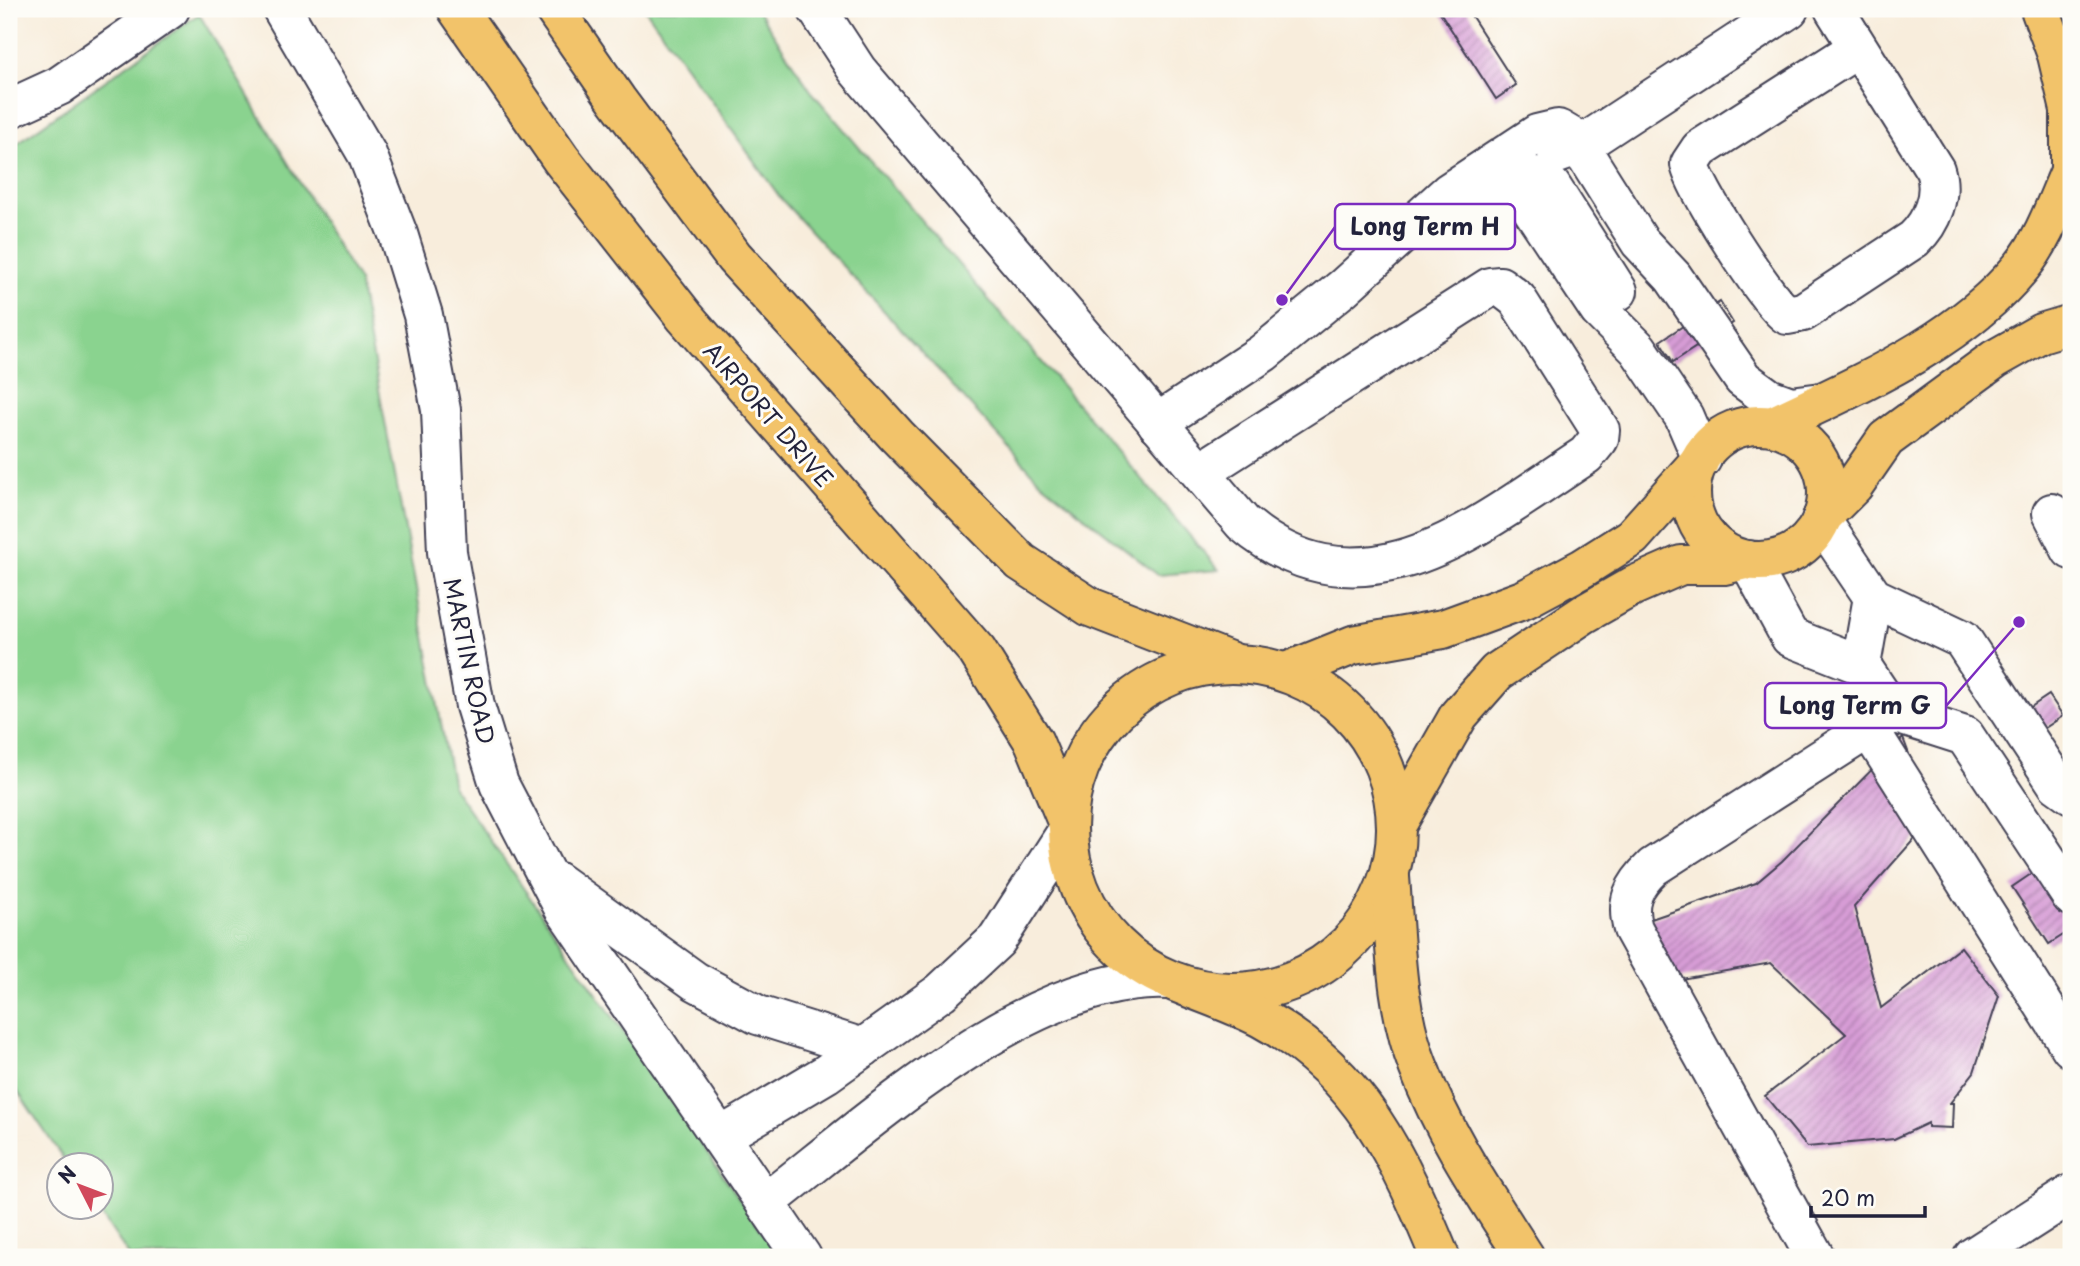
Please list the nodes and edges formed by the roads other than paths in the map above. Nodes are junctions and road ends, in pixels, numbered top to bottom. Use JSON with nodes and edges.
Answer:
{"nodes":[{"id":1,"x":170,"y":9,"type":"edge"},
{"id":2,"x":282,"y":9,"type":"edge"},
{"id":3,"x":457,"y":9,"type":"edge"},
{"id":4,"x":554,"y":9,"type":"edge"},
{"id":5,"x":817,"y":9,"type":"edge"},
{"id":6,"x":1789,"y":9,"type":"edge"},
{"id":7,"x":1834,"y":9,"type":"edge"},
{"id":8,"x":2040,"y":9,"type":"edge"},
{"id":9,"x":1858,"y":48,"type":"junction"},
{"id":10,"x":9,"y":109,"type":"edge"},
{"id":11,"x":1580,"y":146,"type":"junction"},
{"id":12,"x":2071,"y":176,"type":"edge"},
{"id":13,"x":1505,"y":184,"type":"junction"},
{"id":14,"x":1640,"y":242,"type":"junction"},
{"id":15,"x":2071,"y":324,"type":"edge"},
{"id":16,"x":1263,"y":353,"type":"junction"},
{"id":17,"x":1822,"y":402,"type":"junction"},
{"id":18,"x":1157,"y":423,"type":"junction"},
{"id":19,"x":1767,"y":426,"type":"junction"},
{"id":20,"x":1700,"y":461,"type":"junction"},
{"id":21,"x":1200,"y":472,"type":"junction"},
{"id":22,"x":2052,"y":513,"type":"dead end"},
{"id":23,"x":1822,"y":518,"type":"junction"},
{"id":24,"x":2071,"y":550,"type":"edge"},
{"id":25,"x":1746,"y":560,"type":"junction"},
{"id":26,"x":1873,"y":597,"type":"junction"},
{"id":27,"x":1962,"y":639,"type":"junction"},
{"id":28,"x":1235,"y":663,"type":"junction"},
{"id":29,"x":1861,"y":665,"type":"junction"},
{"id":30,"x":1286,"y":671,"type":"junction"},
{"id":31,"x":1881,"y":721,"type":"junction"},
{"id":32,"x":2071,"y":764,"type":"edge"},
{"id":33,"x":2071,"y":794,"type":"edge"},
{"id":34,"x":1397,"y":824,"type":"junction"},
{"id":35,"x":1068,"y":827,"type":"junction"},
{"id":36,"x":546,"y":874,"type":"junction"},
{"id":37,"x":1390,"y":877,"type":"junction"},
{"id":38,"x":2071,"y":896,"type":"edge"},
{"id":39,"x":1173,"y":981,"type":"junction"},
{"id":40,"x":2069,"y":1039,"type":"edge"},
{"id":41,"x":863,"y":1048,"type":"junction"},
{"id":42,"x":720,"y":1137,"type":"junction"},
{"id":43,"x":2071,"y":1194,"type":"edge"},
{"id":44,"x":765,"y":1203,"type":"junction"},
{"id":45,"x":802,"y":1257,"type":"edge"},
{"id":46,"x":1440,"y":1257,"type":"edge"},
{"id":47,"x":1525,"y":1257,"type":"edge"},
{"id":48,"x":1815,"y":1257,"type":"edge"},
{"id":49,"x":1973,"y":1257,"type":"edge"}],
"edges":[{"from":1,"to":10,"type":"lane"},
{"from":2,"to":36,"type":"lane","name":"MARTIN ROAD"},
{"from":3,"to":35,"type":"main road","name":"AIRPORT DRIVE"},
{"from":4,"to":28,"type":"main road"},
{"from":5,"to":18,"type":"lane"},
{"from":6,"to":11,"type":"lane"},
{"from":7,"to":9,"type":"lane"},
{"from":8,"to":12,"type":"main road"},
{"from":9,"to":9,"type":"lane"},
{"from":11,"to":13,"type":"lane"},
{"from":11,"to":14,"type":"lane"},
{"from":11,"to":16,"type":"lane"},
{"from":12,"to":17,"type":"main road"},
{"from":13,"to":16,"type":"lane"},
{"from":13,"to":20,"type":"lane"},
{"from":14,"to":17,"type":"lane"},
{"from":14,"to":19,"type":"lane"},
{"from":15,"to":23,"type":"main road"},
{"from":16,"to":18,"type":"lane"},
{"from":17,"to":19,"type":"main road"},
{"from":18,"to":21,"type":"lane"},
{"from":19,"to":20,"type":"main road"},
{"from":19,"to":23,"type":"main road"},
{"from":20,"to":25,"type":"main road"},
{"from":20,"to":30,"type":"main road"},
{"from":21,"to":21,"type":"lane"},
{"from":22,"to":24,"type":"lane"},
{"from":23,"to":25,"type":"main road"},
{"from":23,"to":26,"type":"lane"},
{"from":25,"to":29,"type":"lane"},
{"from":25,"to":34,"type":"main road"},
{"from":26,"to":27,"type":"lane"},
{"from":26,"to":29,"type":"lane"},
{"from":27,"to":32,"type":"lane"},
{"from":27,"to":33,"type":"lane"},
{"from":28,"to":30,"type":"main road"},
{"from":28,"to":35,"type":"main road"},
{"from":29,"to":31,"type":"lane"},
{"from":30,"to":34,"type":"main road"},
{"from":31,"to":38,"type":"lane"},
{"from":31,"to":40,"type":"lane"},
{"from":31,"to":48,"type":"lane"},
{"from":34,"to":37,"type":"main road"},
{"from":35,"to":39,"type":"main road"},
{"from":35,"to":41,"type":"lane"},
{"from":36,"to":41,"type":"lane"},
{"from":36,"to":42,"type":"lane","name":"MARTIN ROAD"},
{"from":37,"to":39,"type":"main road"},
{"from":37,"to":47,"type":"main road"},
{"from":39,"to":44,"type":"lane"},
{"from":39,"to":46,"type":"main road"},
{"from":41,"to":42,"type":"lane"},
{"from":42,"to":44,"type":"lane","name":"MARTIN ROAD"},
{"from":43,"to":49,"type":"lane"},
{"from":44,"to":45,"type":"lane","name":"MARTIN ROAD"}]}
